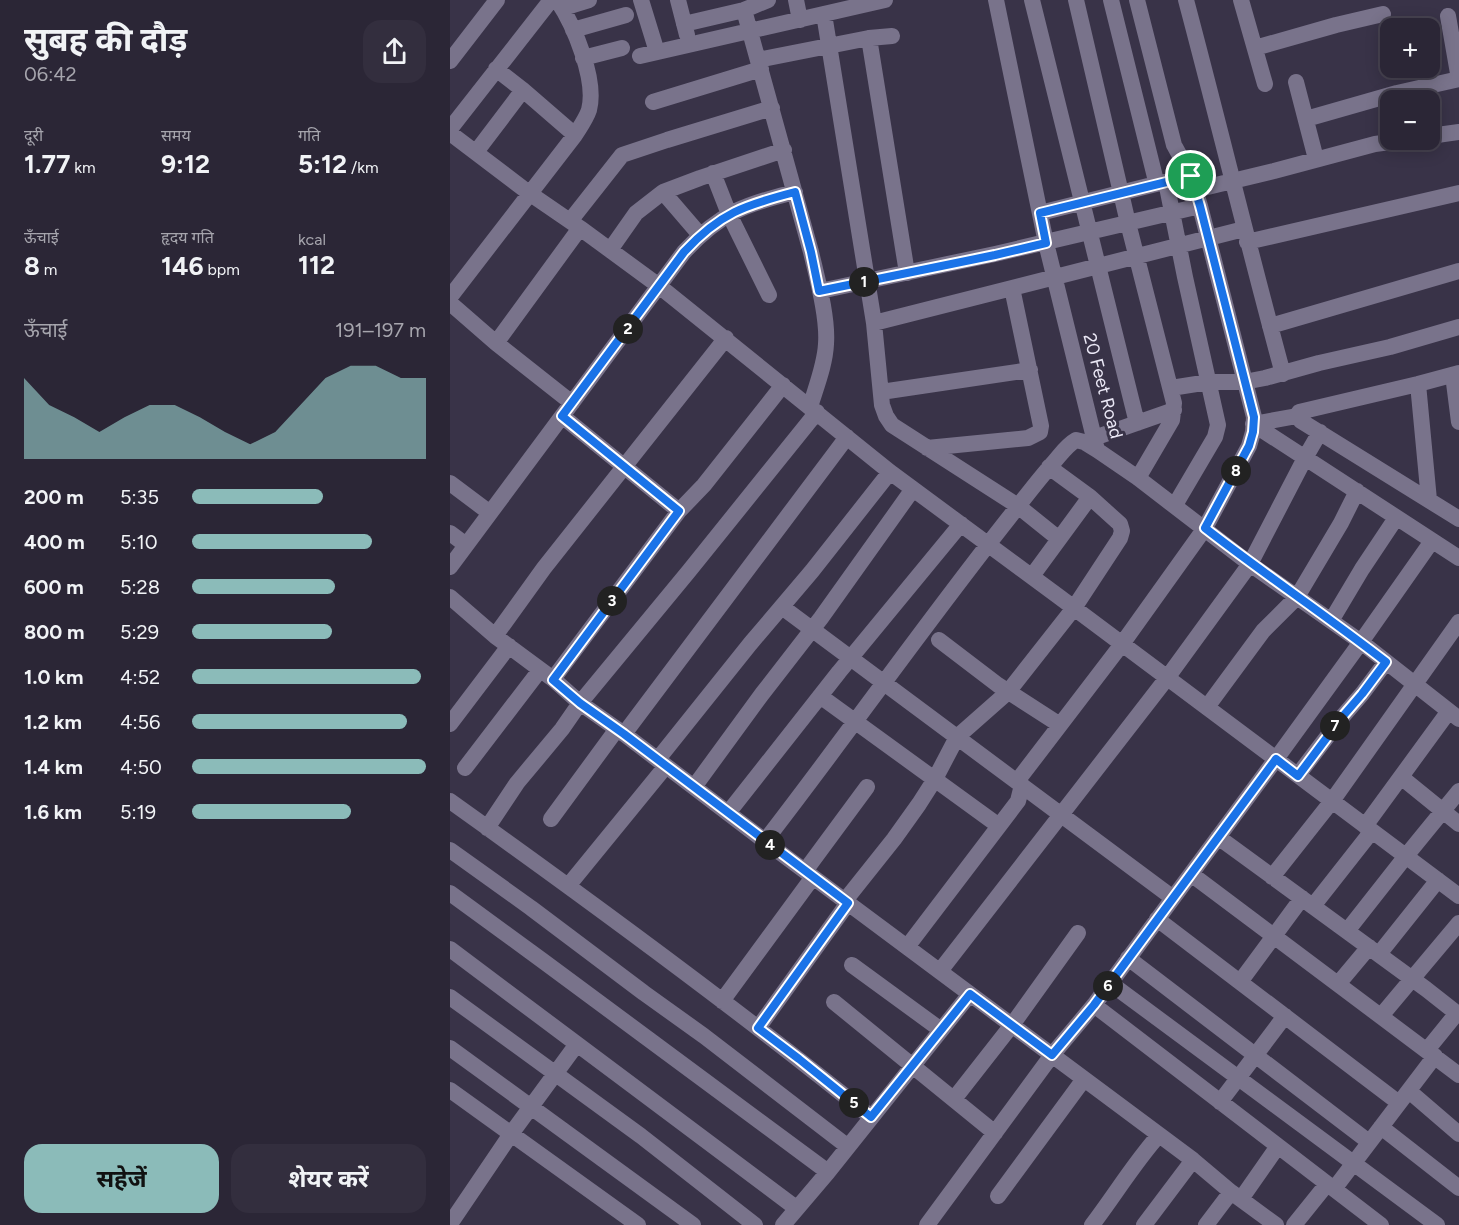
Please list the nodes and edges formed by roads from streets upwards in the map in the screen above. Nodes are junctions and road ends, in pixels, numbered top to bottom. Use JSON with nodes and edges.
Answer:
{"nodes":[{"id":1,"x":496,"y":0,"type":"edge"},
{"id":2,"x":589,"y":0,"type":"edge"},
{"id":3,"x":641,"y":0,"type":"edge"},
{"id":4,"x":678,"y":0,"type":"edge"},
{"id":5,"x":768,"y":0,"type":"edge"},
{"id":6,"x":796,"y":0,"type":"edge"},
{"id":7,"x":885,"y":0,"type":"edge"},
{"id":8,"x":996,"y":0,"type":"edge"},
{"id":9,"x":1032,"y":0,"type":"edge"},
{"id":10,"x":1076,"y":0,"type":"edge"},
{"id":11,"x":1111,"y":0,"type":"edge"},
{"id":12,"x":1137,"y":0,"type":"edge"},
{"id":13,"x":1186,"y":0,"type":"edge"},
{"id":14,"x":1241,"y":0,"type":"edge"},
{"id":15,"x":868,"y":2,"type":"edge"},
{"id":16,"x":557,"y":3,"type":"edge"},
{"id":17,"x":830,"y":9,"type":"edge"},
{"id":18,"x":744,"y":10,"type":"junction"},
{"id":19,"x":1383,"y":14,"type":"dead end"},
{"id":20,"x":626,"y":15,"type":"dead end"},
{"id":21,"x":1448,"y":16,"type":"dead end"},
{"id":22,"x":800,"y":20,"type":"junction"},
{"id":23,"x":684,"y":24,"type":"junction"},
{"id":24,"x":573,"y":30,"type":"junction"},
{"id":25,"x":750,"y":31,"type":"junction"},
{"id":26,"x":892,"y":36,"type":"dead end"},
{"id":27,"x":869,"y":38,"type":"junction"},
{"id":28,"x":690,"y":44,"type":"junction"},
{"id":29,"x":830,"y":46,"type":"junction"},
{"id":30,"x":622,"y":48,"type":"dead end"},
{"id":31,"x":1255,"y":48,"type":"junction"},
{"id":32,"x":657,"y":52,"type":"junction"},
{"id":33,"x":640,"y":56,"type":"dead end"},
{"id":34,"x":583,"y":58,"type":"junction"},
{"id":35,"x":450,"y":61,"type":"edge"},
{"id":36,"x":760,"y":65,"type":"junction"},
{"id":37,"x":496,"y":69,"type":"junction"},
{"id":38,"x":1296,"y":82,"type":"dead end"},
{"id":39,"x":1265,"y":84,"type":"dead end"},
{"id":40,"x":523,"y":90,"type":"junction"},
{"id":41,"x":653,"y":102,"type":"dead end"},
{"id":42,"x":772,"y":108,"type":"junction"},
{"id":43,"x":1306,"y":119,"type":"junction"},
{"id":44,"x":1459,"y":132,"type":"edge"},
{"id":45,"x":575,"y":135,"type":"junction"},
{"id":46,"x":1440,"y":135,"type":"edge"},
{"id":47,"x":452,"y":136,"type":"edge"},
{"id":48,"x":1380,"y":143,"type":"edge"},
{"id":49,"x":784,"y":150,"type":"junction"},
{"id":50,"x":476,"y":152,"type":"junction"},
{"id":51,"x":1316,"y":159,"type":"junction"},
{"id":52,"x":713,"y":173,"type":"junction"},
{"id":53,"x":1232,"y":180,"type":"junction"},
{"id":54,"x":1160,"y":183,"type":"junction"},
{"id":55,"x":1193,"y":183,"type":"junction"},
{"id":56,"x":663,"y":192,"type":"junction"},
{"id":57,"x":795,"y":192,"type":"junction"},
{"id":58,"x":529,"y":193,"type":"junction"},
{"id":59,"x":1120,"y":193,"type":"junction"},
{"id":60,"x":1459,"y":193,"type":"edge"},
{"id":61,"x":1083,"y":202,"type":"junction"},
{"id":62,"x":1200,"y":206,"type":"junction"},
{"id":63,"x":1040,"y":213,"type":"junction"},
{"id":64,"x":1173,"y":213,"type":"junction"},
{"id":65,"x":729,"y":214,"type":"junction"},
{"id":66,"x":575,"y":224,"type":"junction"},
{"id":67,"x":1128,"y":224,"type":"junction"},
{"id":68,"x":1090,"y":232,"type":"junction"},
{"id":69,"x":700,"y":235,"type":"junction"},
{"id":70,"x":1246,"y":235,"type":"junction"},
{"id":71,"x":1208,"y":237,"type":"junction"},
{"id":72,"x":1046,"y":243,"type":"junction"},
{"id":73,"x":1179,"y":246,"type":"junction"},
{"id":74,"x":610,"y":250,"type":"junction"},
{"id":75,"x":1136,"y":256,"type":"junction"},
{"id":76,"x":1098,"y":267,"type":"junction"},
{"id":77,"x":1459,"y":271,"type":"edge"},
{"id":78,"x":907,"y":273,"type":"junction"},
{"id":79,"x":1054,"y":278,"type":"junction"},
{"id":80,"x":867,"y":281,"type":"junction"},
{"id":81,"x":659,"y":286,"type":"junction"},
{"id":82,"x":1012,"y":288,"type":"junction"},
{"id":83,"x":819,"y":291,"type":"junction"},
{"id":84,"x":770,"y":295,"type":"dead end"},
{"id":85,"x":450,"y":297,"type":"edge"},
{"id":86,"x":450,"y":303,"type":"edge"},
{"id":87,"x":874,"y":323,"type":"junction"},
{"id":88,"x":1270,"y":326,"type":"junction"},
{"id":89,"x":1459,"y":327,"type":"edge"},
{"id":90,"x":726,"y":338,"type":"junction"},
{"id":91,"x":496,"y":343,"type":"junction"},
{"id":92,"x":1030,"y":370,"type":"junction"},
{"id":93,"x":1283,"y":374,"type":"junction"},
{"id":94,"x":1456,"y":374,"type":"edge"},
{"id":95,"x":1209,"y":381,"type":"junction"},
{"id":96,"x":1244,"y":382,"type":"junction"},
{"id":97,"x":1418,"y":384,"type":"junction"},
{"id":98,"x":783,"y":385,"type":"junction"},
{"id":99,"x":1171,"y":388,"type":"junction"},
{"id":100,"x":881,"y":392,"type":"junction"},
{"id":101,"x":567,"y":410,"type":"junction"},
{"id":102,"x":813,"y":410,"type":"junction"},
{"id":103,"x":1174,"y":411,"type":"junction"},
{"id":104,"x":1296,"y":416,"type":"junction"},
{"id":105,"x":1459,"y":422,"type":"edge"},
{"id":106,"x":1137,"y":423,"type":"junction"},
{"id":107,"x":1253,"y":424,"type":"junction"},
{"id":108,"x":1320,"y":432,"type":"junction"},
{"id":109,"x":847,"y":437,"type":"junction"},
{"id":110,"x":1096,"y":444,"type":"junction"},
{"id":111,"x":927,"y":448,"type":"junction"},
{"id":112,"x":1305,"y":458,"type":"junction"},
{"id":113,"x":625,"y":466,"type":"junction"},
{"id":114,"x":1049,"y":467,"type":"junction"},
{"id":115,"x":890,"y":472,"type":"junction"},
{"id":116,"x":1138,"y":478,"type":"junction"},
{"id":117,"x":450,"y":483,"type":"edge"},
{"id":118,"x":913,"y":489,"type":"junction"},
{"id":119,"x":1357,"y":491,"type":"junction"},
{"id":120,"x":1090,"y":497,"type":"junction"},
{"id":121,"x":1430,"y":500,"type":"junction"},
{"id":122,"x":1175,"y":505,"type":"junction"},
{"id":123,"x":1018,"y":506,"type":"junction"},
{"id":124,"x":679,"y":511,"type":"junction"},
{"id":125,"x":490,"y":513,"type":"junction"},
{"id":126,"x":1396,"y":518,"type":"junction"},
{"id":127,"x":1459,"y":519,"type":"edge"},
{"id":128,"x":961,"y":524,"type":"junction"},
{"id":129,"x":1205,"y":528,"type":"junction"},
{"id":130,"x":450,"y":533,"type":"edge"},
{"id":131,"x":1059,"y":539,"type":"junction"},
{"id":132,"x":1432,"y":541,"type":"junction"},
{"id":133,"x":466,"y":544,"type":"junction"},
{"id":134,"x":988,"y":544,"type":"junction"},
{"id":135,"x":1459,"y":558,"type":"edge"},
{"id":136,"x":1250,"y":564,"type":"junction"},
{"id":137,"x":450,"y":567,"type":"edge"},
{"id":138,"x":1032,"y":576,"type":"junction"},
{"id":139,"x":450,"y":597,"type":"edge"},
{"id":140,"x":1297,"y":597,"type":"junction"},
{"id":141,"x":782,"y":607,"type":"junction"},
{"id":142,"x":1074,"y":608,"type":"junction"},
{"id":143,"x":1331,"y":621,"type":"junction"},
{"id":144,"x":1459,"y":622,"type":"edge"},
{"id":145,"x":812,"y":629,"type":"junction"},
{"id":146,"x":939,"y":640,"type":"dead end"},
{"id":147,"x":502,"y":641,"type":"junction"},
{"id":148,"x":1361,"y":642,"type":"junction"},
{"id":149,"x":1122,"y":644,"type":"junction"},
{"id":150,"x":850,"y":658,"type":"junction"},
{"id":151,"x":1386,"y":662,"type":"junction"},
{"id":152,"x":547,"y":675,"type":"junction"},
{"id":153,"x":1167,"y":678,"type":"junction"},
{"id":154,"x":884,"y":682,"type":"junction"},
{"id":155,"x":1415,"y":685,"type":"junction"},
{"id":156,"x":1008,"y":692,"type":"junction"},
{"id":157,"x":820,"y":696,"type":"junction"},
{"id":158,"x":580,"y":703,"type":"junction"},
{"id":159,"x":1207,"y":707,"type":"junction"},
{"id":160,"x":1454,"y":715,"type":"edge"},
{"id":161,"x":856,"y":721,"type":"junction"},
{"id":162,"x":450,"y":724,"type":"edge"},
{"id":163,"x":1060,"y":725,"type":"junction"},
{"id":164,"x":620,"y":731,"type":"junction"},
{"id":165,"x":957,"y":737,"type":"junction"},
{"id":166,"x":1276,"y":759,"type":"junction"},
{"id":167,"x":662,"y":763,"type":"junction"},
{"id":168,"x":465,"y":768,"type":"dead end"},
{"id":169,"x":1298,"y":776,"type":"junction"},
{"id":170,"x":1401,"y":777,"type":"junction"},
{"id":171,"x":935,"y":779,"type":"junction"},
{"id":172,"x":1022,"y":785,"type":"junction"},
{"id":173,"x":867,"y":787,"type":"dead end"},
{"id":174,"x":694,"y":788,"type":"junction"},
{"id":175,"x":1459,"y":790,"type":"edge"},
{"id":176,"x":450,"y":801,"type":"edge"},
{"id":177,"x":1332,"y":801,"type":"junction"},
{"id":178,"x":1442,"y":811,"type":"junction"},
{"id":179,"x":728,"y":813,"type":"junction"},
{"id":180,"x":1061,"y":814,"type":"junction"},
{"id":181,"x":551,"y":819,"type":"dead end"},
{"id":182,"x":1459,"y":824,"type":"edge"},
{"id":183,"x":999,"y":826,"type":"junction"},
{"id":184,"x":487,"y":828,"type":"junction"},
{"id":185,"x":1368,"y":828,"type":"junction"},
{"id":186,"x":1218,"y":837,"type":"junction"},
{"id":187,"x":765,"y":841,"type":"junction"},
{"id":188,"x":450,"y":850,"type":"edge"},
{"id":189,"x":1406,"y":856,"type":"junction"},
{"id":190,"x":809,"y":874,"type":"junction"},
{"id":191,"x":1191,"y":874,"type":"junction"},
{"id":192,"x":1272,"y":877,"type":"junction"},
{"id":193,"x":1438,"y":880,"type":"junction"},
{"id":194,"x":568,"y":886,"type":"junction"},
{"id":195,"x":450,"y":893,"type":"edge"},
{"id":196,"x":1459,"y":896,"type":"edge"},
{"id":197,"x":1173,"y":898,"type":"junction"},
{"id":198,"x":1307,"y":902,"type":"junction"},
{"id":199,"x":848,"y":903,"type":"junction"},
{"id":200,"x":1157,"y":919,"type":"junction"},
{"id":201,"x":1459,"y":923,"type":"edge"},
{"id":202,"x":1347,"y":931,"type":"junction"},
{"id":203,"x":1078,"y":933,"type":"dead end"},
{"id":204,"x":1273,"y":935,"type":"junction"},
{"id":205,"x":908,"y":947,"type":"junction"},
{"id":206,"x":450,"y":949,"type":"edge"},
{"id":207,"x":1374,"y":951,"type":"junction"},
{"id":208,"x":1128,"y":958,"type":"junction"},
{"id":209,"x":852,"y":964,"type":"dead end"},
{"id":210,"x":940,"y":971,"type":"junction"},
{"id":211,"x":1413,"y":979,"type":"junction"},
{"id":212,"x":1240,"y":982,"type":"junction"},
{"id":213,"x":1110,"y":983,"type":"junction"},
{"id":214,"x":1338,"y":984,"type":"junction"},
{"id":215,"x":970,"y":994,"type":"junction"},
{"id":216,"x":450,"y":997,"type":"edge"},
{"id":217,"x":722,"y":1001,"type":"junction"},
{"id":218,"x":834,"y":1002,"type":"dead end"},
{"id":219,"x":1094,"y":1005,"type":"junction"},
{"id":220,"x":1458,"y":1014,"type":"edge"},
{"id":221,"x":1285,"y":1016,"type":"junction"},
{"id":222,"x":1381,"y":1016,"type":"junction"},
{"id":223,"x":1012,"y":1025,"type":"junction"},
{"id":224,"x":758,"y":1028,"type":"junction"},
{"id":225,"x":941,"y":1030,"type":"junction"},
{"id":226,"x":577,"y":1044,"type":"junction"},
{"id":227,"x":450,"y":1048,"type":"edge"},
{"id":228,"x":1431,"y":1053,"type":"junction"},
{"id":229,"x":1052,"y":1055,"type":"junction"},
{"id":230,"x":1255,"y":1055,"type":"junction"},
{"id":231,"x":912,"y":1065,"type":"junction"},
{"id":232,"x":556,"y":1074,"type":"junction"},
{"id":233,"x":1459,"y":1075,"type":"edge"},
{"id":234,"x":1237,"y":1078,"type":"junction"},
{"id":235,"x":1084,"y":1079,"type":"junction"},
{"id":236,"x":450,"y":1090,"type":"edge"},
{"id":237,"x":1404,"y":1097,"type":"junction"},
{"id":238,"x":954,"y":1099,"type":"junction"},
{"id":239,"x":1220,"y":1102,"type":"junction"},
{"id":240,"x":531,"y":1107,"type":"junction"},
{"id":241,"x":871,"y":1117,"type":"junction"},
{"id":242,"x":1381,"y":1127,"type":"junction"},
{"id":243,"x":995,"y":1133,"type":"junction"},
{"id":244,"x":511,"y":1134,"type":"junction"},
{"id":245,"x":1459,"y":1134,"type":"edge"},
{"id":246,"x":1159,"y":1135,"type":"junction"},
{"id":247,"x":1369,"y":1142,"type":"junction"},
{"id":248,"x":848,"y":1146,"type":"junction"},
{"id":249,"x":1278,"y":1146,"type":"junction"},
{"id":250,"x":1193,"y":1160,"type":"junction"},
{"id":251,"x":1353,"y":1163,"type":"junction"},
{"id":252,"x":828,"y":1173,"type":"junction"},
{"id":253,"x":1330,"y":1186,"type":"junction"},
{"id":254,"x":1459,"y":1188,"type":"edge"},
{"id":255,"x":998,"y":1196,"type":"dead end"},
{"id":256,"x":1236,"y":1196,"type":"junction"},
{"id":257,"x":796,"y":1208,"type":"junction"},
{"id":258,"x":450,"y":1224,"type":"edge"},
{"id":259,"x":638,"y":1225,"type":"edge"},
{"id":260,"x":693,"y":1225,"type":"edge"},
{"id":261,"x":755,"y":1225,"type":"edge"},
{"id":262,"x":783,"y":1225,"type":"edge"},
{"id":263,"x":927,"y":1225,"type":"edge"},
{"id":264,"x":1092,"y":1225,"type":"edge"},
{"id":265,"x":1144,"y":1225,"type":"edge"},
{"id":266,"x":1206,"y":1225,"type":"edge"},
{"id":267,"x":1276,"y":1225,"type":"edge"},
{"id":268,"x":1294,"y":1225,"type":"edge"},
{"id":269,"x":1381,"y":1225,"type":"edge"},
{"id":270,"x":1437,"y":1225,"type":"edge"}],
"edges":[{"from":1,"to":35,"type":"street"},
{"from":2,"to":16,"type":"street"},
{"from":3,"to":32,"type":"street"},
{"from":4,"to":23,"type":"street"},
{"from":5,"to":18,"type":"street"},
{"from":6,"to":22,"type":"street"},
{"from":7,"to":15,"type":"street"},
{"from":8,"to":63,"type":"street","name":"20 Feet Road"},
{"from":9,"to":61,"type":"street"},
{"from":10,"to":59,"type":"street"},
{"from":11,"to":54,"type":"street"},
{"from":12,"to":55,"type":"street"},
{"from":13,"to":53,"type":"street"},
{"from":14,"to":31,"type":"street"},
{"from":15,"to":17,"type":"street"},
{"from":16,"to":24,"type":"street"},
{"from":16,"to":37,"type":"street"},
{"from":17,"to":22,"type":"street"},
{"from":17,"to":29,"type":"street"},
{"from":18,"to":23,"type":"street"},
{"from":18,"to":25,"type":"street"},
{"from":19,"to":31,"type":"street"},
{"from":20,"to":24,"type":"street"},
{"from":21,"to":43,"type":"street"},
{"from":22,"to":25,"type":"street"},
{"from":23,"to":28,"type":"street"},
{"from":24,"to":34,"type":"street"},
{"from":25,"to":28,"type":"street"},
{"from":25,"to":36,"type":"street"},
{"from":26,"to":27,"type":"street"},
{"from":27,"to":29,"type":"street"},
{"from":27,"to":78,"type":"street"},
{"from":28,"to":32,"type":"street"},
{"from":29,"to":36,"type":"street"},
{"from":29,"to":80,"type":"street"},
{"from":30,"to":34,"type":"street"},
{"from":31,"to":39,"type":"street"},
{"from":32,"to":33,"type":"street"},
{"from":34,"to":45,"type":"street"},
{"from":36,"to":41,"type":"street"},
{"from":36,"to":42,"type":"street"},
{"from":37,"to":40,"type":"street"},
{"from":37,"to":47,"type":"street"},
{"from":38,"to":43,"type":"street"},
{"from":40,"to":45,"type":"street"},
{"from":40,"to":50,"type":"street"},
{"from":42,"to":49,"type":"street"},
{"from":42,"to":66,"type":"street"},
{"from":43,"to":51,"type":"street"},
{"from":44,"to":46,"type":"street"},
{"from":45,"to":58,"type":"street"},
{"from":47,"to":50,"type":"street"},
{"from":48,"to":51,"type":"street"},
{"from":49,"to":52,"type":"street"},
{"from":49,"to":57,"type":"street"},
{"from":50,"to":58,"type":"street"},
{"from":51,"to":53,"type":"street"},
{"from":52,"to":56,"type":"street"},
{"from":52,"to":65,"type":"street"},
{"from":53,"to":55,"type":"street"},
{"from":53,"to":70,"type":"street"},
{"from":54,"to":55,"type":"street"},
{"from":54,"to":59,"type":"street"},
{"from":54,"to":64,"type":"street"},
{"from":55,"to":62,"type":"street"},
{"from":56,"to":69,"type":"street"},
{"from":56,"to":74,"type":"street"},
{"from":57,"to":65,"type":"street"},
{"from":57,"to":83,"type":"street"},
{"from":58,"to":66,"type":"street"},
{"from":58,"to":85,"type":"street"},
{"from":59,"to":61,"type":"street"},
{"from":59,"to":67,"type":"street"},
{"from":60,"to":70,"type":"street"},
{"from":61,"to":63,"type":"street"},
{"from":61,"to":68,"type":"street"},
{"from":62,"to":64,"type":"street"},
{"from":62,"to":71,"type":"street"},
{"from":63,"to":72,"type":"street","name":"20 Feet Road"},
{"from":64,"to":67,"type":"street"},
{"from":64,"to":73,"type":"street"},
{"from":65,"to":69,"type":"street"},
{"from":65,"to":84,"type":"street"},
{"from":66,"to":74,"type":"street"},
{"from":66,"to":91,"type":"street"},
{"from":67,"to":68,"type":"street"},
{"from":67,"to":75,"type":"street"},
{"from":68,"to":72,"type":"street"},
{"from":68,"to":76,"type":"street"},
{"from":69,"to":81,"type":"street"},
{"from":70,"to":71,"type":"street"},
{"from":70,"to":88,"type":"street"},
{"from":71,"to":73,"type":"street"},
{"from":71,"to":96,"type":"street"},
{"from":72,"to":78,"type":"street"},
{"from":72,"to":79,"type":"street","name":"20 Feet Road"},
{"from":73,"to":75,"type":"street"},
{"from":73,"to":95,"type":"street"},
{"from":74,"to":81,"type":"street"},
{"from":75,"to":76,"type":"street"},
{"from":75,"to":99,"type":"street"},
{"from":76,"to":79,"type":"street"},
{"from":76,"to":106,"type":"street"},
{"from":77,"to":88,"type":"street"},
{"from":78,"to":80,"type":"street"},
{"from":79,"to":82,"type":"street"},
{"from":79,"to":110,"type":"street","name":"20 Feet Road"},
{"from":80,"to":83,"type":"street"},
{"from":80,"to":87,"type":"street"},
{"from":81,"to":90,"type":"street"},
{"from":81,"to":101,"type":"street"},
{"from":82,"to":87,"type":"street"},
{"from":82,"to":92,"type":"street"},
{"from":83,"to":102,"type":"street"},
{"from":86,"to":91,"type":"street"},
{"from":87,"to":100,"type":"street"},
{"from":88,"to":93,"type":"street"},
{"from":89,"to":93,"type":"street"},
{"from":90,"to":98,"type":"street"},
{"from":90,"to":113,"type":"street"},
{"from":91,"to":101,"type":"street"},
{"from":92,"to":100,"type":"street"},
{"from":92,"to":111,"type":"street"},
{"from":93,"to":96,"type":"street"},
{"from":94,"to":97,"type":"street"},
{"from":94,"to":105,"type":"street"},
{"from":95,"to":96,"type":"street"},
{"from":95,"to":99,"type":"street"},
{"from":95,"to":122,"type":"street"},
{"from":96,"to":107,"type":"street"},
{"from":97,"to":104,"type":"street"},
{"from":97,"to":121,"type":"street"},
{"from":98,"to":102,"type":"street"},
{"from":98,"to":124,"type":"street"},
{"from":99,"to":103,"type":"street"},
{"from":100,"to":111,"type":"street"},
{"from":101,"to":113,"type":"street"},
{"from":101,"to":125,"type":"street"},
{"from":102,"to":109,"type":"street"},
{"from":102,"to":158,"type":"street"},
{"from":103,"to":106,"type":"street"},
{"from":103,"to":116,"type":"street"},
{"from":104,"to":107,"type":"street"},
{"from":104,"to":108,"type":"street"},
{"from":106,"to":110,"type":"street"},
{"from":107,"to":112,"type":"street"},
{"from":107,"to":129,"type":"street"},
{"from":108,"to":112,"type":"street"},
{"from":108,"to":121,"type":"street"},
{"from":109,"to":115,"type":"street"},
{"from":109,"to":164,"type":"street"},
{"from":110,"to":114,"type":"street"},
{"from":110,"to":116,"type":"street","name":"20 Feet Road"},
{"from":111,"to":123,"type":"street"},
{"from":112,"to":119,"type":"street"},
{"from":112,"to":136,"type":"street"},
{"from":113,"to":124,"type":"street"},
{"from":113,"to":147,"type":"street"},
{"from":114,"to":120,"type":"street"},
{"from":114,"to":123,"type":"street"},
{"from":115,"to":118,"type":"street"},
{"from":115,"to":141,"type":"street"},
{"from":116,"to":122,"type":"street","name":"20 Feet Road"},
{"from":117,"to":125,"type":"street"},
{"from":118,"to":128,"type":"street"},
{"from":118,"to":145,"type":"street"},
{"from":119,"to":126,"type":"street"},
{"from":119,"to":140,"type":"street"},
{"from":120,"to":131,"type":"street"},
{"from":120,"to":142,"type":"street"},
{"from":121,"to":127,"type":"street"},
{"from":122,"to":129,"type":"street","name":"20 Feet Road"},
{"from":123,"to":131,"type":"street"},
{"from":123,"to":134,"type":"street"},
{"from":124,"to":152,"type":"street"},
{"from":125,"to":133,"type":"street"},
{"from":126,"to":132,"type":"street"},
{"from":126,"to":143,"type":"street"},
{"from":128,"to":134,"type":"street"},
{"from":128,"to":150,"type":"street"},
{"from":129,"to":136,"type":"street","name":"20 Feet Road"},
{"from":129,"to":149,"type":"street"},
{"from":130,"to":133,"type":"street"},
{"from":131,"to":138,"type":"street"},
{"from":132,"to":135,"type":"street"},
{"from":132,"to":148,"type":"street"},
{"from":133,"to":137,"type":"street"},
{"from":134,"to":138,"type":"street"},
{"from":134,"to":154,"type":"street"},
{"from":136,"to":140,"type":"street","name":"20 Feet Road"},
{"from":136,"to":153,"type":"street"},
{"from":138,"to":142,"type":"street"},
{"from":139,"to":147,"type":"street"},
{"from":140,"to":143,"type":"street","name":"20 Feet Road"},
{"from":140,"to":159,"type":"street"},
{"from":141,"to":145,"type":"street"},
{"from":141,"to":167,"type":"street"},
{"from":142,"to":149,"type":"street"},
{"from":142,"to":156,"type":"street"},
{"from":143,"to":148,"type":"street","name":"20 Feet Road"},
{"from":144,"to":155,"type":"street"},
{"from":145,"to":150,"type":"street"},
{"from":145,"to":174,"type":"street"},
{"from":146,"to":156,"type":"street"},
{"from":147,"to":152,"type":"street"},
{"from":147,"to":162,"type":"street"},
{"from":148,"to":151,"type":"street","name":"20 Feet Road"},
{"from":148,"to":166,"type":"street"},
{"from":149,"to":153,"type":"street"},
{"from":149,"to":163,"type":"street"},
{"from":150,"to":154,"type":"street"},
{"from":150,"to":157,"type":"street"},
{"from":151,"to":155,"type":"street","name":"20 Feet Road"},
{"from":151,"to":169,"type":"street"},
{"from":152,"to":158,"type":"street"},
{"from":152,"to":168,"type":"street"},
{"from":153,"to":159,"type":"street"},
{"from":153,"to":180,"type":"street"},
{"from":154,"to":161,"type":"street"},
{"from":154,"to":165,"type":"street"},
{"from":155,"to":160,"type":"street","name":"20 Feet Road"},
{"from":155,"to":177,"type":"street"},
{"from":156,"to":163,"type":"street"},
{"from":156,"to":165,"type":"street"},
{"from":157,"to":161,"type":"street"},
{"from":157,"to":179,"type":"street"},
{"from":158,"to":164,"type":"street"},
{"from":158,"to":184,"type":"street"},
{"from":159,"to":166,"type":"street"},
{"from":160,"to":170,"type":"street"},
{"from":161,"to":171,"type":"street"},
{"from":161,"to":187,"type":"street"},
{"from":163,"to":172,"type":"street"},
{"from":164,"to":167,"type":"street"},
{"from":164,"to":181,"type":"street"},
{"from":165,"to":171,"type":"street"},
{"from":165,"to":172,"type":"street"},
{"from":166,"to":169,"type":"street"},
{"from":166,"to":186,"type":"street"},
{"from":167,"to":174,"type":"street"},
{"from":167,"to":194,"type":"street"},
{"from":169,"to":177,"type":"street"},
{"from":170,"to":178,"type":"street"},
{"from":170,"to":185,"type":"street"},
{"from":171,"to":183,"type":"street"},
{"from":171,"to":199,"type":"street"},
{"from":172,"to":180,"type":"street"},
{"from":172,"to":183,"type":"street"},
{"from":173,"to":190,"type":"street"},
{"from":174,"to":179,"type":"street"},
{"from":175,"to":178,"type":"street"},
{"from":176,"to":184,"type":"street"},
{"from":177,"to":185,"type":"street"},
{"from":177,"to":192,"type":"street"},
{"from":178,"to":182,"type":"street"},
{"from":178,"to":189,"type":"street"},
{"from":179,"to":187,"type":"street"},
{"from":180,"to":197,"type":"street"},
{"from":180,"to":210,"type":"street"},
{"from":183,"to":205,"type":"street"},
{"from":184,"to":194,"type":"street"},
{"from":185,"to":189,"type":"street"},
{"from":185,"to":198,"type":"street"},
{"from":186,"to":191,"type":"street"},
{"from":186,"to":192,"type":"street"},
{"from":187,"to":190,"type":"street"},
{"from":188,"to":248,"type":"street"},
{"from":189,"to":193,"type":"street"},
{"from":189,"to":202,"type":"street"},
{"from":190,"to":199,"type":"street"},
{"from":190,"to":217,"type":"street"},
{"from":191,"to":197,"type":"street"},
{"from":191,"to":204,"type":"street"},
{"from":192,"to":198,"type":"street"},
{"from":193,"to":196,"type":"street"},
{"from":193,"to":207,"type":"street"},
{"from":194,"to":217,"type":"street"},
{"from":195,"to":252,"type":"street"},
{"from":197,"to":200,"type":"street"},
{"from":198,"to":202,"type":"street"},
{"from":198,"to":204,"type":"street"},
{"from":199,"to":205,"type":"street"},
{"from":199,"to":224,"type":"street"},
{"from":200,"to":208,"type":"street"},
{"from":200,"to":212,"type":"street"},
{"from":201,"to":211,"type":"street"},
{"from":202,"to":207,"type":"street"},
{"from":203,"to":223,"type":"street"},
{"from":204,"to":212,"type":"street"},
{"from":204,"to":214,"type":"street"},
{"from":205,"to":210,"type":"street"},
{"from":206,"to":226,"type":"street"},
{"from":207,"to":211,"type":"street"},
{"from":207,"to":214,"type":"street"},
{"from":208,"to":213,"type":"street"},
{"from":208,"to":230,"type":"street"},
{"from":209,"to":225,"type":"street"},
{"from":210,"to":215,"type":"street"},
{"from":211,"to":220,"type":"street"},
{"from":211,"to":222,"type":"street"},
{"from":212,"to":221,"type":"street"},
{"from":213,"to":219,"type":"street"},
{"from":213,"to":234,"type":"street"},
{"from":214,"to":222,"type":"street"},
{"from":215,"to":223,"type":"street"},
{"from":215,"to":225,"type":"street"},
{"from":216,"to":232,"type":"street"},
{"from":217,"to":224,"type":"street"},
{"from":218,"to":231,"type":"street"},
{"from":219,"to":229,"type":"street"},
{"from":219,"to":239,"type":"street"},
{"from":220,"to":228,"type":"street"},
{"from":221,"to":230,"type":"street"},
{"from":221,"to":237,"type":"street"},
{"from":222,"to":228,"type":"street"},
{"from":223,"to":229,"type":"street"},
{"from":223,"to":238,"type":"street"},
{"from":224,"to":241,"type":"street"},
{"from":225,"to":231,"type":"street"},
{"from":226,"to":232,"type":"street"},
{"from":226,"to":257,"type":"street"},
{"from":227,"to":240,"type":"street"},
{"from":228,"to":233,"type":"street"},
{"from":228,"to":237,"type":"street"},
{"from":229,"to":235,"type":"street"},
{"from":229,"to":243,"type":"street"},
{"from":230,"to":234,"type":"street"},
{"from":230,"to":247,"type":"street"},
{"from":231,"to":238,"type":"street"},
{"from":231,"to":241,"type":"street"},
{"from":232,"to":240,"type":"street"},
{"from":232,"to":261,"type":"street"},
{"from":234,"to":239,"type":"street"},
{"from":234,"to":251,"type":"street"},
{"from":235,"to":246,"type":"street"},
{"from":235,"to":255,"type":"street"},
{"from":236,"to":244,"type":"street"},
{"from":237,"to":242,"type":"street"},
{"from":237,"to":245,"type":"street"},
{"from":238,"to":243,"type":"street"},
{"from":239,"to":249,"type":"street"},
{"from":240,"to":244,"type":"street"},
{"from":240,"to":260,"type":"street"},
{"from":241,"to":248,"type":"street"},
{"from":242,"to":247,"type":"street"},
{"from":242,"to":254,"type":"street"},
{"from":243,"to":263,"type":"street"},
{"from":244,"to":258,"type":"street"},
{"from":244,"to":259,"type":"street"},
{"from":246,"to":250,"type":"street"},
{"from":246,"to":264,"type":"street"},
{"from":247,"to":251,"type":"street"},
{"from":248,"to":252,"type":"street"},
{"from":249,"to":253,"type":"street"},
{"from":249,"to":256,"type":"street"},
{"from":250,"to":256,"type":"street"},
{"from":250,"to":265,"type":"street"},
{"from":251,"to":253,"type":"street"},
{"from":251,"to":270,"type":"street"},
{"from":252,"to":257,"type":"street"},
{"from":253,"to":268,"type":"street"},
{"from":253,"to":269,"type":"street"},
{"from":256,"to":266,"type":"street"},
{"from":256,"to":267,"type":"street"},
{"from":257,"to":262,"type":"street"}]}
